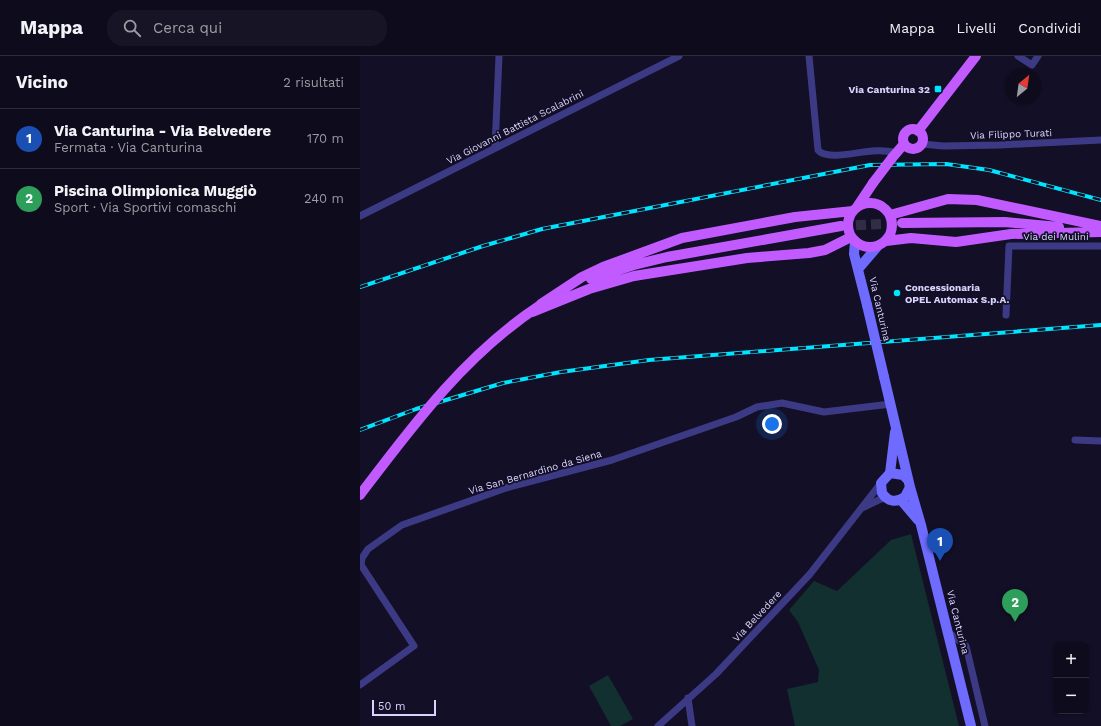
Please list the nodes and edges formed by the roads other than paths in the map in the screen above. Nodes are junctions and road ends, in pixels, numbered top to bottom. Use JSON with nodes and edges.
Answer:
{"nodes":[{"id":1,"x":499,"y":56,"type":"edge"},
{"id":2,"x":679,"y":56,"type":"edge"},
{"id":3,"x":809,"y":56,"type":"edge"},
{"id":4,"x":976,"y":56,"type":"edge"},
{"id":5,"x":1018,"y":56,"type":"edge"},
{"id":6,"x":1038,"y":56,"type":"edge"},
{"id":7,"x":918,"y":131,"type":"junction"},
{"id":8,"x":1101,"y":140,"type":"edge"},
{"id":9,"x":904,"y":144,"type":"junction"},
{"id":10,"x":922,"y":144,"type":"junction"},
{"id":11,"x":495,"y":148,"type":"junction"},
{"id":12,"x":894,"y":155,"type":"junction"},
{"id":13,"x":872,"y":183,"type":"junction"},
{"id":14,"x":879,"y":205,"type":"junction"},
{"id":15,"x":855,"y":209,"type":"junction"},
{"id":16,"x":890,"y":215,"type":"junction"},
{"id":17,"x":360,"y":216,"type":"edge"},
{"id":18,"x":902,"y":223,"type":"tunnel mouth"},
{"id":19,"x":841,"y":226,"type":"tunnel mouth"},
{"id":20,"x":1101,"y":226,"type":"edge"},
{"id":21,"x":1101,"y":231,"type":"edge"},
{"id":22,"x":853,"y":239,"type":"junction"},
{"id":23,"x":886,"y":241,"type":"junction"},
{"id":24,"x":1101,"y":246,"type":"edge"},
{"id":25,"x":877,"y":247,"type":"junction"},
{"id":26,"x":859,"y":268,"type":"junction"},
{"id":27,"x":585,"y":282,"type":"junction"},
{"id":28,"x":1006,"y":315,"type":"dead end"},
{"id":29,"x":523,"y":316,"type":"junction"},
{"id":30,"x":891,"y":404,"type":"junction"},
{"id":31,"x":896,"y":425,"type":"junction"},
{"id":32,"x":1075,"y":440,"type":"dead end"},
{"id":33,"x":1101,"y":441,"type":"edge"},
{"id":34,"x":890,"y":473,"type":"junction"},
{"id":35,"x":881,"y":483,"type":"junction"},
{"id":36,"x":909,"y":484,"type":"junction"},
{"id":37,"x":360,"y":495,"type":"edge"},
{"id":38,"x":885,"y":497,"type":"junction"},
{"id":39,"x":901,"y":500,"type":"junction"},
{"id":40,"x":860,"y":509,"type":"junction"},
{"id":41,"x":921,"y":525,"type":"junction"},
{"id":42,"x":948,"y":632,"type":"junction"},
{"id":43,"x":360,"y":685,"type":"edge"},
{"id":44,"x":688,"y":698,"type":"junction"},
{"id":45,"x":658,"y":726,"type":"edge"},
{"id":46,"x":692,"y":726,"type":"edge"},
{"id":47,"x":971,"y":726,"type":"edge"},
{"id":48,"x":985,"y":726,"type":"edge"}],
"edges":[{"from":1,"to":11,"type":"street"},
{"from":2,"to":11,"type":"street","name":"Via Giovanni Battista Scalabrini"},
{"from":3,"to":12,"type":"street"},
{"from":4,"to":7,"type":"main road"},
{"from":5,"to":6,"type":"street"},
{"from":7,"to":9,"type":"main road"},
{"from":7,"to":10,"type":"main road"},
{"from":8,"to":10,"type":"street","name":"Via Filippo Turati"},
{"from":9,"to":10,"type":"main road"},
{"from":9,"to":12,"type":"main road"},
{"from":11,"to":17,"type":"street","name":"Via Giovanni Battista Scalabrini"},
{"from":12,"to":13,"type":"main road","bridge":true},
{"from":13,"to":14,"type":"main road"},
{"from":13,"to":15,"type":"main road"},
{"from":14,"to":15,"type":"main road"},
{"from":14,"to":16,"type":"main road"},
{"from":15,"to":22,"type":"main road"},
{"from":15,"to":27,"type":"main road"},
{"from":16,"to":20,"type":"main road"},
{"from":16,"to":23,"type":"main road"},
{"from":18,"to":21,"type":"main road"},
{"from":19,"to":27,"type":"main road"},
{"from":21,"to":23,"type":"main road"},
{"from":22,"to":25,"type":"main road"},
{"from":22,"to":26,"type":"main road","name":"Via Canturina"},
{"from":22,"to":27,"type":"main road"},
{"from":23,"to":25,"type":"main road"},
{"from":24,"to":28,"type":"street","name":"Via dei Mulini"},
{"from":25,"to":26,"type":"main road","name":"Via Canturina"},
{"from":26,"to":30,"type":"main road","name":"Via Canturina","bridge":true},
{"from":27,"to":29,"type":"main road","bridge":true},
{"from":27,"to":29,"type":"main road","bridge":true},
{"from":29,"to":37,"type":"main road","bridge":true},
{"from":30,"to":31,"type":"main road","name":"Via Canturina"},
{"from":30,"to":43,"type":"street","name":"Via San Bernardino da Siena"},
{"from":31,"to":34,"type":"main road","name":"Via Canturina"},
{"from":31,"to":36,"type":"main road","name":"Via Canturina"},
{"from":32,"to":33,"type":"street"},
{"from":34,"to":35,"type":"main road"},
{"from":34,"to":36,"type":"main road"},
{"from":35,"to":38,"type":"main road"},
{"from":35,"to":40,"type":"street","name":"Via Belvedere"},
{"from":36,"to":39,"type":"main road"},
{"from":36,"to":41,"type":"main road","name":"Via Canturina"},
{"from":38,"to":39,"type":"main road"},
{"from":38,"to":40,"type":"street","name":"Via Belvedere"},
{"from":39,"to":41,"type":"main road","name":"Via Canturina"},
{"from":40,"to":44,"type":"street","name":"Via Belvedere"},
{"from":41,"to":42,"type":"main road","name":"Via Canturina"},
{"from":42,"to":47,"type":"main road","name":"Via Canturina"},
{"from":42,"to":48,"type":"street"},
{"from":44,"to":45,"type":"street","name":"Via Belvedere"},
{"from":44,"to":46,"type":"street"}]}
